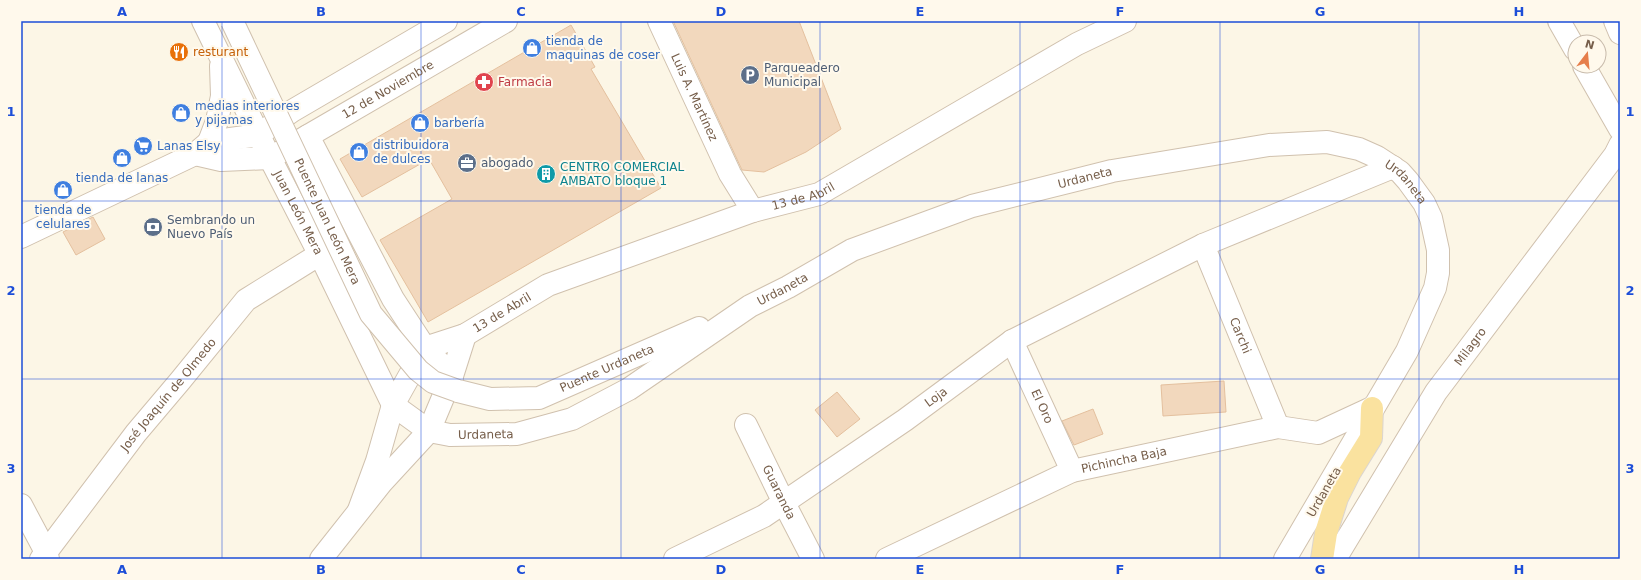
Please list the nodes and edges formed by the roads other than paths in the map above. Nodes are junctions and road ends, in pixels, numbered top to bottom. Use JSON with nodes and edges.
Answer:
{"nodes":[{"id":1,"x":203,"y":21,"type":"edge"},
{"id":2,"x":232,"y":21,"type":"edge"},
{"id":3,"x":446,"y":21,"type":"edge"},
{"id":4,"x":506,"y":21,"type":"edge"},
{"id":5,"x":659,"y":21,"type":"edge"},
{"id":6,"x":1125,"y":21,"type":"edge"},
{"id":7,"x":1559,"y":21,"type":"edge"},
{"id":8,"x":1615,"y":21,"type":"edge"},
{"id":9,"x":1620,"y":33,"type":"edge"},
{"id":10,"x":1567,"y":35,"type":"edge"},
{"id":11,"x":221,"y":59,"type":"junction"},
{"id":12,"x":1588,"y":74,"type":"edge"},
{"id":13,"x":1620,"y":130,"type":"edge"},
{"id":14,"x":258,"y":135,"type":"junction"},
{"id":15,"x":308,"y":136,"type":"junction"},
{"id":16,"x":1620,"y":145,"type":"edge"},
{"id":17,"x":202,"y":148,"type":"junction"},
{"id":18,"x":270,"y":158,"type":"junction"},
{"id":19,"x":1393,"y":167,"type":"junction"},
{"id":20,"x":753,"y":210,"type":"junction"},
{"id":21,"x":21,"y":237,"type":"edge"},
{"id":22,"x":1203,"y":245,"type":"junction"},
{"id":23,"x":320,"y":254,"type":"junction"},
{"id":24,"x":750,"y":306,"type":"junction"},
{"id":25,"x":464,"y":335,"type":"junction"},
{"id":26,"x":1012,"y":341,"type":"junction"},
{"id":27,"x":426,"y":348,"type":"junction"},
{"id":28,"x":455,"y":384,"type":"junction"},
{"id":29,"x":393,"y":405,"type":"junction"},
{"id":30,"x":1372,"y":408,"type":"junction"},
{"id":31,"x":746,"y":425,"type":"dead end"},
{"id":32,"x":1278,"y":427,"type":"junction"},
{"id":33,"x":429,"y":431,"type":"junction"},
{"id":34,"x":1072,"y":471,"type":"junction"},
{"id":35,"x":784,"y":503,"type":"junction"},
{"id":36,"x":21,"y":505,"type":"edge"},
{"id":37,"x":359,"y":510,"type":"junction"},
{"id":38,"x":45,"y":557,"type":"edge"},
{"id":39,"x":321,"y":559,"type":"edge"},
{"id":40,"x":675,"y":559,"type":"edge"},
{"id":41,"x":813,"y":559,"type":"edge"},
{"id":42,"x":886,"y":559,"type":"edge"},
{"id":43,"x":1286,"y":559,"type":"edge"},
{"id":44,"x":1322,"y":559,"type":"edge"},
{"id":45,"x":1335,"y":559,"type":"edge"}],
"edges":[{"from":1,"to":11,"type":"street","name":"Juan León Mera"},
{"from":2,"to":28,"type":"street","name":"Puente Juan León Mera","bridge":true},
{"from":3,"to":14,"type":"street"},
{"from":4,"to":15,"type":"street","name":"12 de Noviembre"},
{"from":5,"to":20,"type":"street","name":"Luis A. Martínez"},
{"from":6,"to":20,"type":"street","name":"13 de Abril"},
{"from":7,"to":10,"type":"street"},
{"from":8,"to":9,"type":"street"},
{"from":11,"to":14,"type":"street","name":"Juan León Mera"},
{"from":11,"to":17,"type":"street"},
{"from":12,"to":13,"type":"street"},
{"from":14,"to":17,"type":"street"},
{"from":14,"to":18,"type":"street","name":"Juan León Mera"},
{"from":15,"to":18,"type":"street","name":"12 de Noviembre"},
{"from":15,"to":27,"type":"street"},
{"from":16,"to":45,"type":"street","name":"Milagro"},
{"from":17,"to":18,"type":"street"},
{"from":17,"to":21,"type":"street"},
{"from":18,"to":23,"type":"street","name":"Juan León Mera"},
{"from":19,"to":22,"type":"street","name":"Loja"},
{"from":19,"to":24,"type":"street","name":"Urdaneta"},
{"from":19,"to":30,"type":"street","name":"Urdaneta"},
{"from":20,"to":25,"type":"street","name":"13 de Abril"},
{"from":22,"to":26,"type":"street","name":"Loja"},
{"from":22,"to":32,"type":"street","name":"Carchi"},
{"from":23,"to":29,"type":"street","name":"Juan León Mera"},
{"from":23,"to":38,"type":"street","name":"José Joaquín de Olmedo"},
{"from":24,"to":28,"type":"street","name":"Puente Urdaneta"},
{"from":24,"to":33,"type":"street","name":"Urdaneta"},
{"from":25,"to":27,"type":"street","name":"13 de Abril"},
{"from":25,"to":28,"type":"street","name":"13 de Abril"},
{"from":26,"to":34,"type":"street","name":"El Oro"},
{"from":26,"to":35,"type":"street","name":"Loja"},
{"from":27,"to":28,"type":"street"},
{"from":27,"to":29,"type":"street","name":"13 de Abril"},
{"from":28,"to":33,"type":"street","name":"13 de Abril"},
{"from":29,"to":33,"type":"street","name":"Urdaneta"},
{"from":29,"to":37,"type":"street","name":"13 de Abril"},
{"from":30,"to":32,"type":"street","name":"Pichincha Baja"},
{"from":30,"to":43,"type":"street","name":"Urdaneta"},
{"from":30,"to":44,"type":"main road"},
{"from":31,"to":35,"type":"street","name":"Guaranda"},
{"from":32,"to":34,"type":"street","name":"Pichincha Baja"},
{"from":33,"to":37,"type":"street","name":"13 de Abril"},
{"from":34,"to":42,"type":"street","name":"Pichincha Baja"},
{"from":35,"to":40,"type":"street","name":"Loja"},
{"from":35,"to":41,"type":"street","name":"Guaranda"},
{"from":36,"to":38,"type":"street"},
{"from":37,"to":39,"type":"street","name":"13 de Abril"}]}
